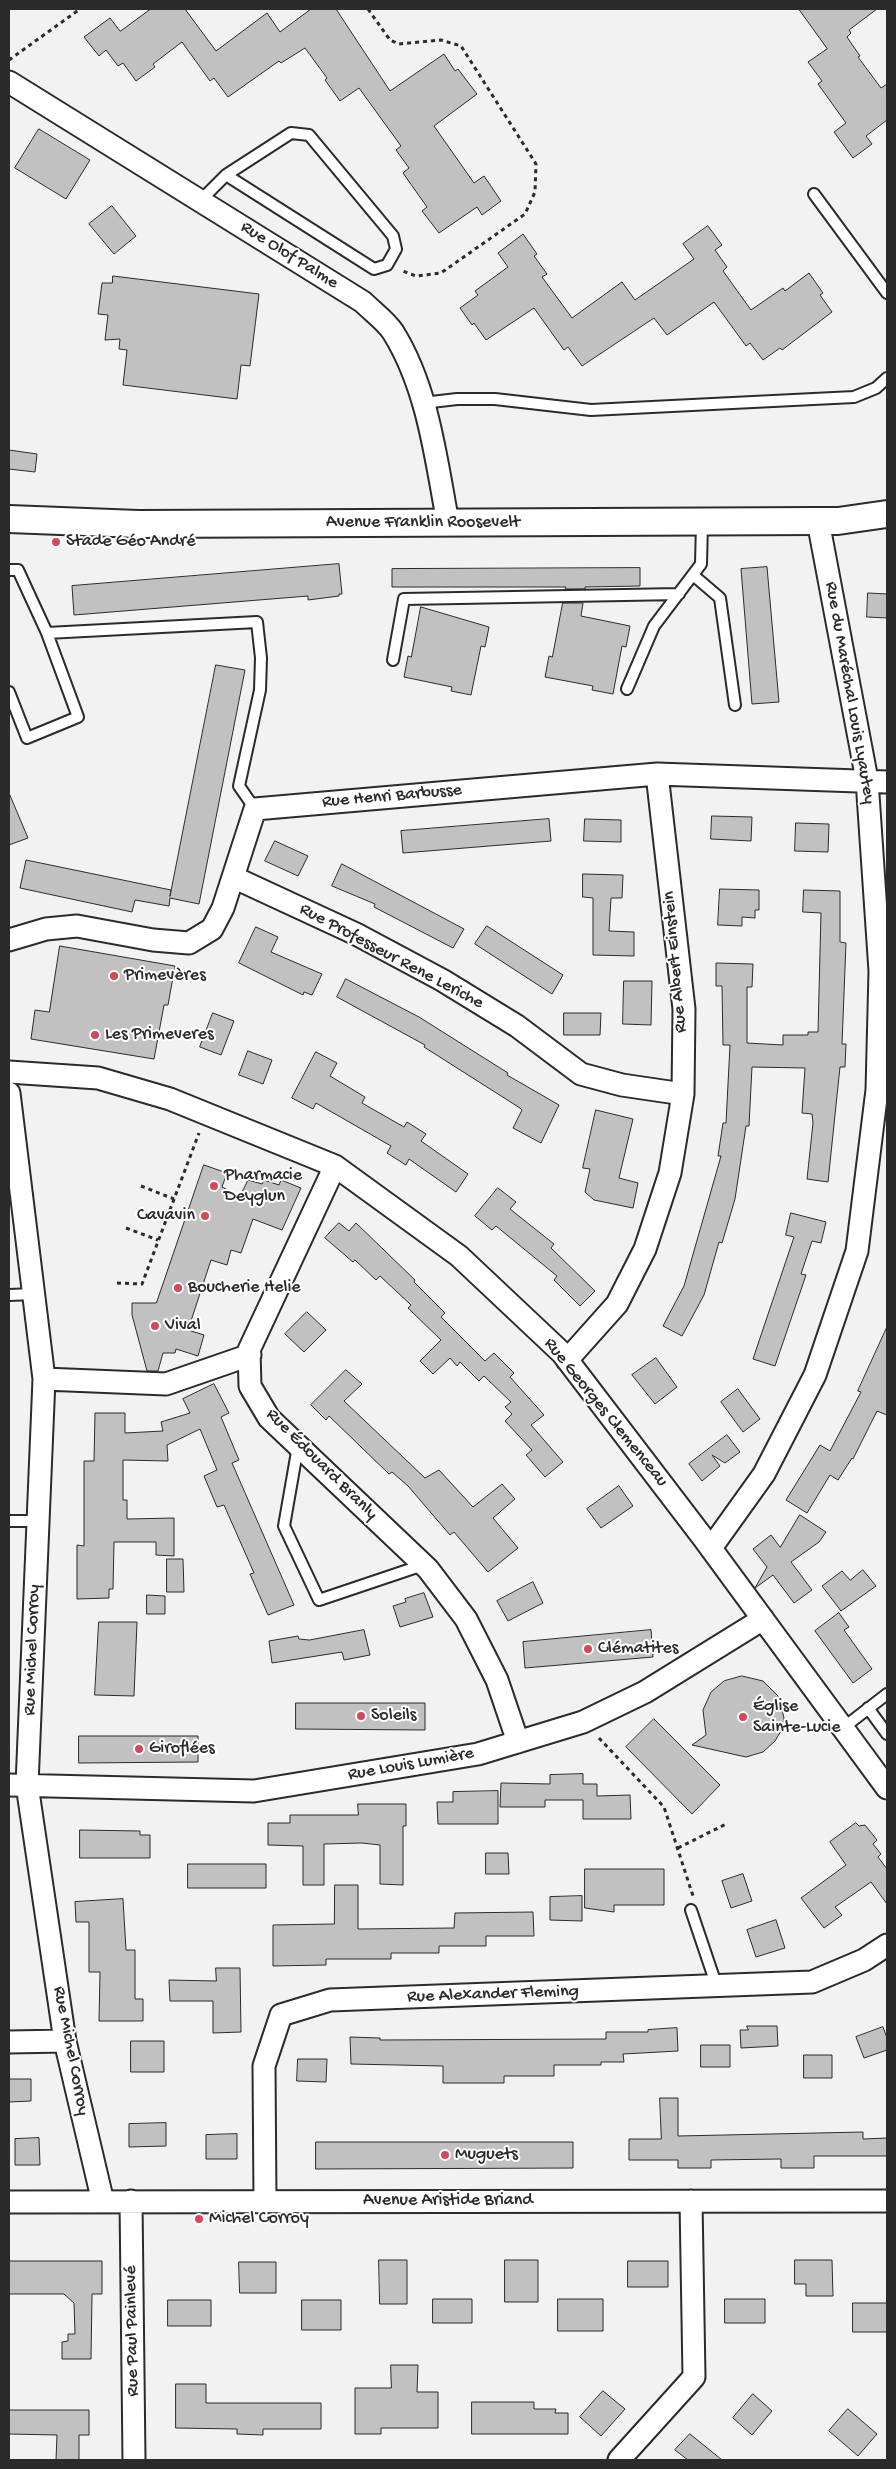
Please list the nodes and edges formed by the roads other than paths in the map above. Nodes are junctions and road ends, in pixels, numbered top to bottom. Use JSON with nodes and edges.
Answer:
{"nodes":[{"id":1,"x":13,"y":90,"type":"edge"},
{"id":2,"x":226,"y":175,"type":"junction"},
{"id":3,"x":814,"y":194,"type":"dead end"},
{"id":4,"x":200,"y":201,"type":"junction"},
{"id":5,"x":887,"y":293,"type":"edge"},
{"id":6,"x":887,"y":378,"type":"edge"},
{"id":7,"x":423,"y":403,"type":"junction"},
{"id":8,"x":887,"y":514,"type":"edge"},
{"id":9,"x":9,"y":519,"type":"edge"},
{"id":10,"x":828,"y":521,"type":"junction"},
{"id":11,"x":448,"y":522,"type":"junction"},
{"id":12,"x":702,"y":522,"type":"junction"},
{"id":13,"x":887,"y":532,"type":"edge"},
{"id":14,"x":9,"y":570,"type":"edge"},
{"id":15,"x":693,"y":575,"type":"junction"},
{"id":16,"x":679,"y":594,"type":"junction"},
{"id":17,"x":46,"y":633,"type":"junction"},
{"id":18,"x":393,"y":660,"type":"dead end"},
{"id":19,"x":627,"y":689,"type":"dead end"},
{"id":20,"x":9,"y":692,"type":"edge"},
{"id":21,"x":734,"y":705,"type":"dead end"},
{"id":22,"x":656,"y":774,"type":"junction"},
{"id":23,"x":877,"y":781,"type":"edge"},
{"id":24,"x":255,"y":809,"type":"junction"},
{"id":25,"x":233,"y":878,"type":"junction"},
{"id":26,"x":9,"y":940,"type":"edge"},
{"id":27,"x":9,"y":1072,"type":"edge"},
{"id":28,"x":9,"y":1093,"type":"edge"},
{"id":29,"x":683,"y":1094,"type":"junction"},
{"id":30,"x":12,"y":1141,"type":"edge"},
{"id":31,"x":335,"y":1166,"type":"junction"},
{"id":32,"x":34,"y":1294,"type":"junction"},
{"id":33,"x":9,"y":1295,"type":"edge"},
{"id":34,"x":250,"y":1355,"type":"junction"},
{"id":35,"x":567,"y":1360,"type":"junction"},
{"id":36,"x":44,"y":1379,"type":"junction"},
{"id":37,"x":298,"y":1446,"type":"junction"},
{"id":38,"x":9,"y":1521,"type":"edge"},
{"id":39,"x":38,"y":1521,"type":"junction"},
{"id":40,"x":711,"y":1548,"type":"junction"},
{"id":41,"x":423,"y":1565,"type":"junction"},
{"id":42,"x":763,"y":1619,"type":"junction"},
{"id":43,"x":887,"y":1694,"type":"edge"},
{"id":44,"x":868,"y":1708,"type":"junction"},
{"id":45,"x":843,"y":1728,"type":"junction"},
{"id":46,"x":887,"y":1734,"type":"edge"},
{"id":47,"x":518,"y":1742,"type":"junction"},
{"id":48,"x":18,"y":1785,"type":"edge"},
{"id":49,"x":887,"y":1788,"type":"edge"},
{"id":50,"x":690,"y":1910,"type":"road end"},
{"id":51,"x":887,"y":1945,"type":"edge"},
{"id":52,"x":717,"y":1987,"type":"junction"},
{"id":53,"x":65,"y":2041,"type":"junction"},
{"id":54,"x":9,"y":2042,"type":"edge"},
{"id":55,"x":131,"y":2201,"type":"junction"},
{"id":56,"x":691,"y":2201,"type":"junction"},
{"id":57,"x":887,"y":2201,"type":"edge"},
{"id":58,"x":9,"y":2202,"type":"edge"},
{"id":59,"x":103,"y":2202,"type":"junction"},
{"id":60,"x":265,"y":2202,"type":"junction"},
{"id":61,"x":134,"y":2460,"type":"edge"},
{"id":62,"x":619,"y":2460,"type":"edge"}],
"edges":[{"from":1,"to":4,"type":"street","name":"Rue Olof Palme"},
{"from":2,"to":2,"type":"lane"},
{"from":2,"to":4,"type":"lane"},
{"from":3,"to":5,"type":"lane"},
{"from":4,"to":7,"type":"street","name":"Rue Olof Palme"},
{"from":6,"to":7,"type":"lane"},
{"from":7,"to":11,"type":"street","name":"Rue Olof Palme"},
{"from":8,"to":10,"type":"street","name":"Avenue Franklin Roosevelt"},
{"from":9,"to":11,"type":"street","name":"Avenue Franklin Roosevelt"},
{"from":10,"to":12,"type":"street","name":"Avenue Franklin Roosevelt"},
{"from":10,"to":13,"type":"street","name":"Avenue Franklin Roosevelt"},
{"from":10,"to":23,"type":"street","name":"Rue du Maréchal Louis Lyautey"},
{"from":11,"to":12,"type":"street","name":"Avenue Franklin Roosevelt"},
{"from":12,"to":15,"type":"lane"},
{"from":14,"to":17,"type":"lane"},
{"from":15,"to":16,"type":"lane"},
{"from":15,"to":21,"type":"lane"},
{"from":16,"to":18,"type":"lane"},
{"from":16,"to":19,"type":"lane"},
{"from":17,"to":20,"type":"lane"},
{"from":17,"to":24,"type":"lane"},
{"from":22,"to":23,"type":"street","name":"Rue Henri Barbusse"},
{"from":22,"to":24,"type":"street","name":"Rue Henri Barbusse"},
{"from":22,"to":29,"type":"street","name":"Rue Albert Einstein"},
{"from":23,"to":40,"type":"street","name":"Rue du Maréchal Louis Lyautey"},
{"from":24,"to":25,"type":"street"},
{"from":25,"to":26,"type":"street"},
{"from":25,"to":29,"type":"street","name":"Rue Professeur Rene Leriche"},
{"from":27,"to":31,"type":"street","name":"Rue Georges Clemenceau"},
{"from":28,"to":30,"type":"street","name":"Rue Michel Corroy"},
{"from":29,"to":35,"type":"street","name":"Rue Albert Einstein"},
{"from":30,"to":32,"type":"street","name":"Rue Michel Corroy"},
{"from":31,"to":34,"type":"street","name":"Rue Édouard Branly"},
{"from":31,"to":35,"type":"street","name":"Rue Georges Clemenceau"},
{"from":32,"to":33,"type":"lane"},
{"from":32,"to":36,"type":"street","name":"Rue Michel Corroy"},
{"from":34,"to":36,"type":"street"},
{"from":34,"to":37,"type":"street","name":"Rue Édouard Branly"},
{"from":35,"to":40,"type":"street","name":"Rue Georges Clemenceau"},
{"from":36,"to":39,"type":"street","name":"Rue Michel Corroy"},
{"from":37,"to":41,"type":"street","name":"Rue Édouard Branly"},
{"from":37,"to":41,"type":"lane"},
{"from":38,"to":39,"type":"lane"},
{"from":39,"to":48,"type":"street","name":"Rue Michel Corroy"},
{"from":40,"to":42,"type":"street","name":"Rue Georges Clemenceau"},
{"from":41,"to":47,"type":"street","name":"Rue Édouard Branly"},
{"from":42,"to":45,"type":"street","name":"Rue Georges Clemenceau"},
{"from":42,"to":47,"type":"street","name":"Rue Louis Lumière"},
{"from":43,"to":44,"type":"lane"},
{"from":44,"to":45,"type":"lane"},
{"from":44,"to":46,"type":"lane"},
{"from":45,"to":49,"type":"street","name":"Rue Georges Clemenceau"},
{"from":47,"to":48,"type":"street","name":"Rue Louis Lumière"},
{"from":48,"to":53,"type":"street","name":"Rue Michel Corroy"},
{"from":50,"to":52,"type":"lane"},
{"from":51,"to":52,"type":"street","name":"Rue Alexander Fleming"},
{"from":52,"to":60,"type":"street","name":"Rue Alexander Fleming"},
{"from":53,"to":54,"type":"street"},
{"from":53,"to":59,"type":"street","name":"Rue Michel Corroy"},
{"from":55,"to":59,"type":"street","name":"Avenue Aristide Briand"},
{"from":55,"to":60,"type":"street","name":"Avenue Aristide Briand"},
{"from":55,"to":61,"type":"street","name":"Rue Paul Painlevé"},
{"from":56,"to":57,"type":"street","name":"Avenue Aristide Briand"},
{"from":56,"to":60,"type":"street","name":"Avenue Aristide Briand"},
{"from":56,"to":62,"type":"street"},
{"from":58,"to":59,"type":"street","name":"Avenue Aristide Briand"}]}
